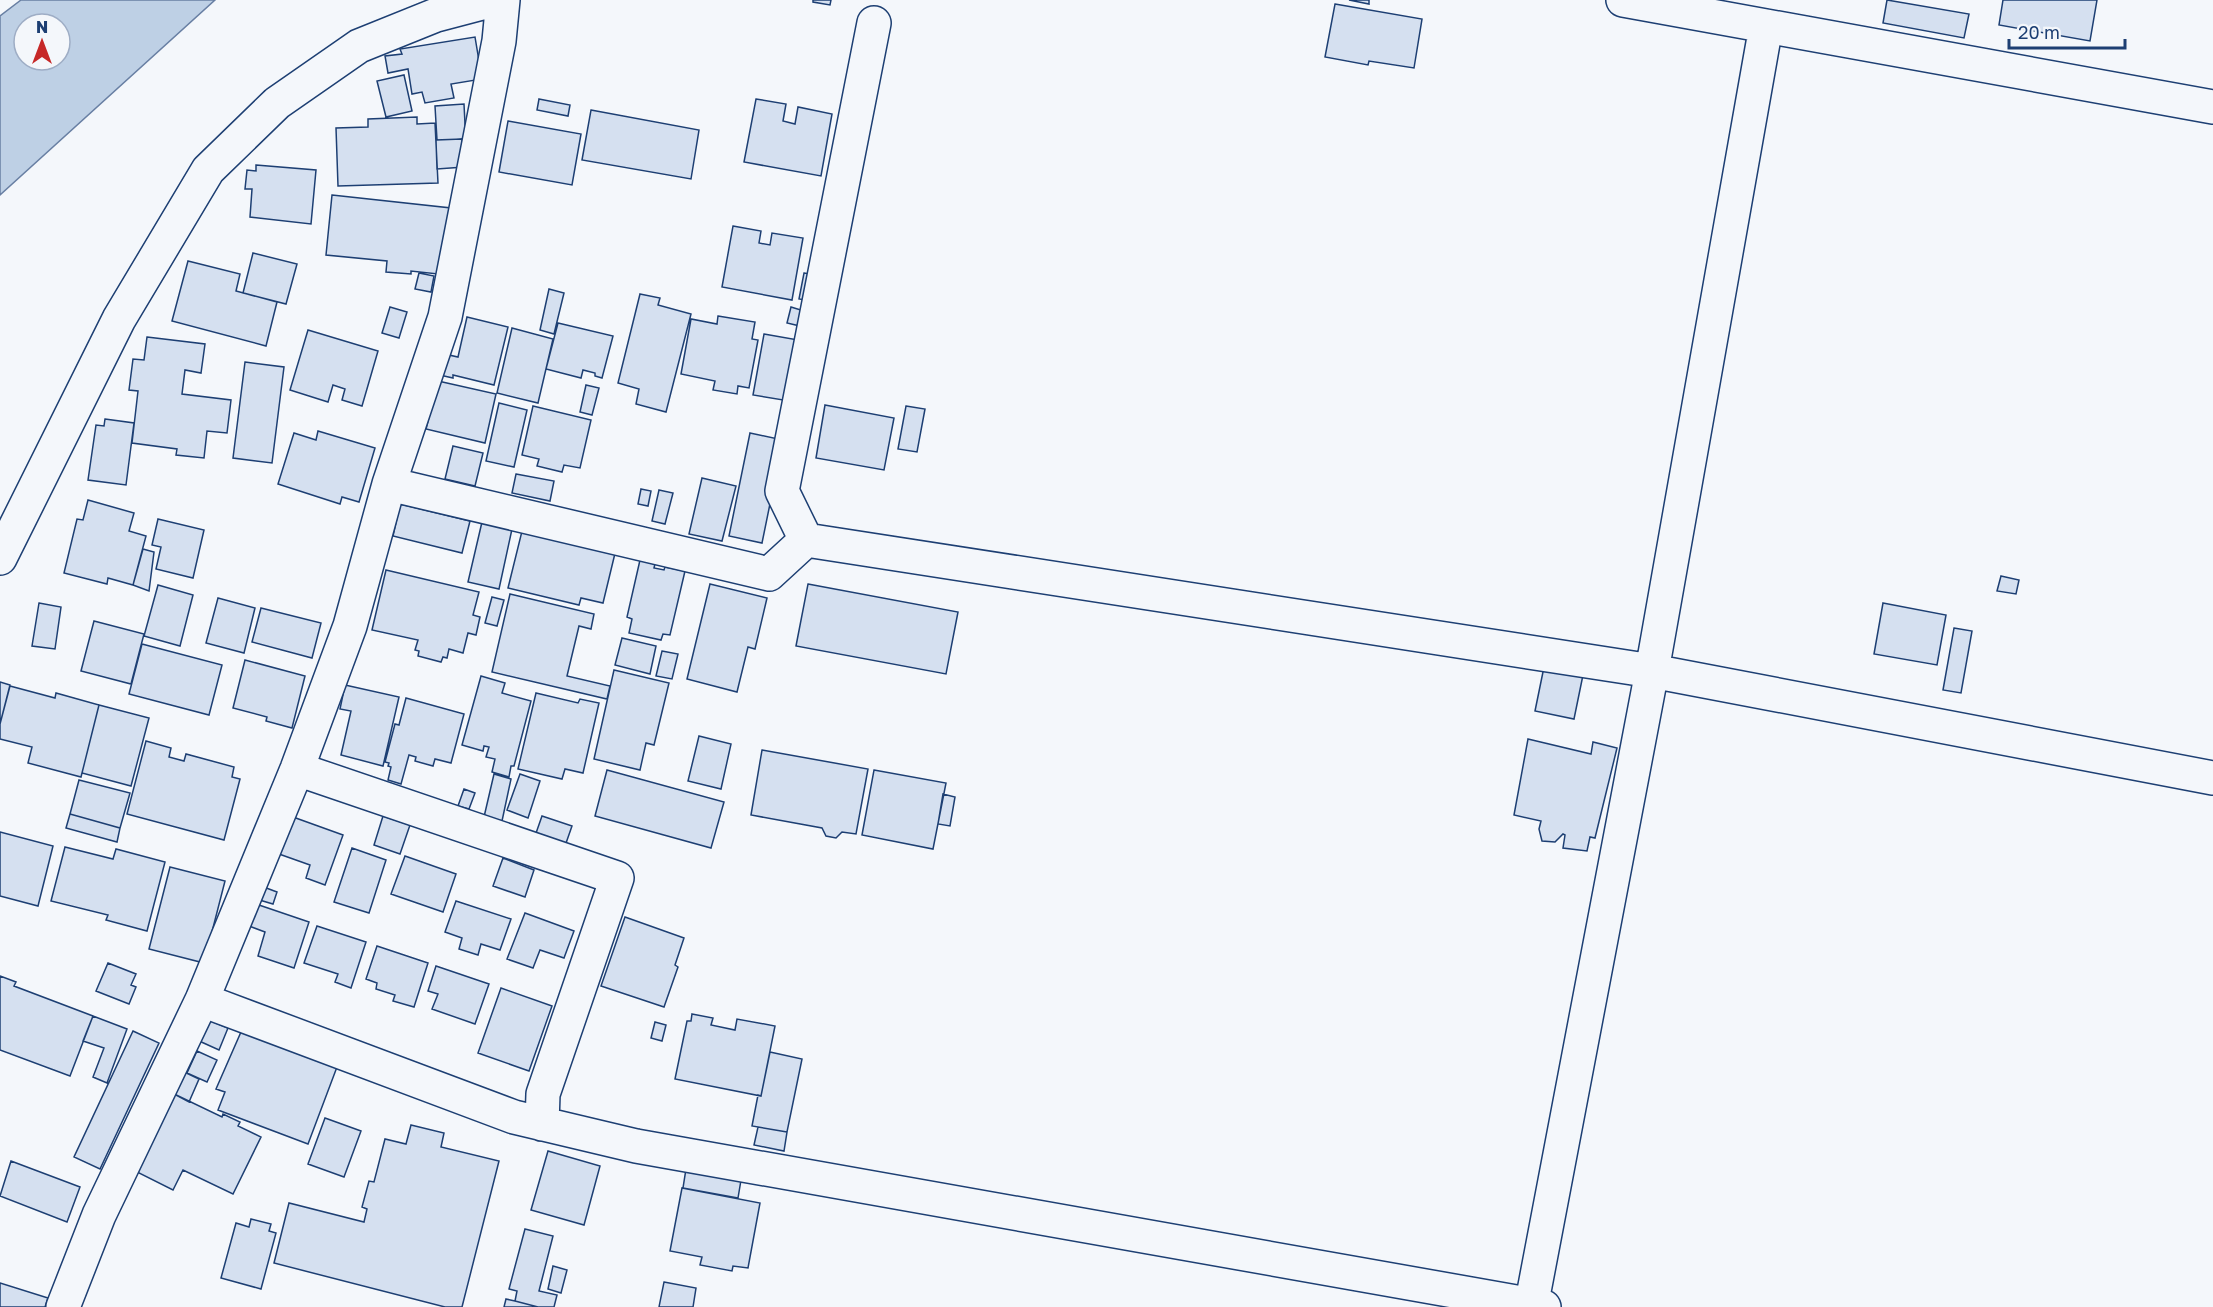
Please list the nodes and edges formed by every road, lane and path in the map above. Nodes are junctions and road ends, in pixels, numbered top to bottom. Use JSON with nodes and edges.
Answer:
{"nodes":[{"id":1,"x":493,"y":0,"type":"edge"},
{"id":2,"x":503,"y":0,"type":"edge"},
{"id":3,"x":1623,"y":0,"type":"edge"},
{"id":4,"x":874,"y":23,"type":"dead end"},
{"id":5,"x":1766,"y":26,"type":"junction"},
{"id":6,"x":2213,"y":107,"type":"edge"},
{"id":7,"x":389,"y":484,"type":"junction"},
{"id":8,"x":806,"y":540,"type":"junction"},
{"id":9,"x":0,"y":558,"type":"edge"},
{"id":10,"x":1652,"y":671,"type":"junction"},
{"id":11,"x":297,"y":769,"type":"junction"},
{"id":12,"x":2213,"y":777,"type":"edge"},
{"id":13,"x":202,"y":1000,"type":"junction"},
{"id":14,"x":542,"y":1124,"type":"junction"},
{"id":15,"x":1535,"y":1306,"type":"edge"},
{"id":16,"x":63,"y":1307,"type":"edge"}],
"edges":[{"from":1,"to":9,"type":"street"},
{"from":2,"to":7,"type":"street"},
{"from":3,"to":5,"type":"street"},
{"from":4,"to":8,"type":"street"},
{"from":5,"to":6,"type":"street"},
{"from":5,"to":10,"type":"street"},
{"from":7,"to":8,"type":"street"},
{"from":7,"to":11,"type":"street"},
{"from":8,"to":10,"type":"street"},
{"from":10,"to":12,"type":"street"},
{"from":10,"to":15,"type":"street"},
{"from":11,"to":13,"type":"street"},
{"from":11,"to":14,"type":"street"},
{"from":13,"to":14,"type":"street"},
{"from":13,"to":16,"type":"street"},
{"from":14,"to":15,"type":"street"}]}
